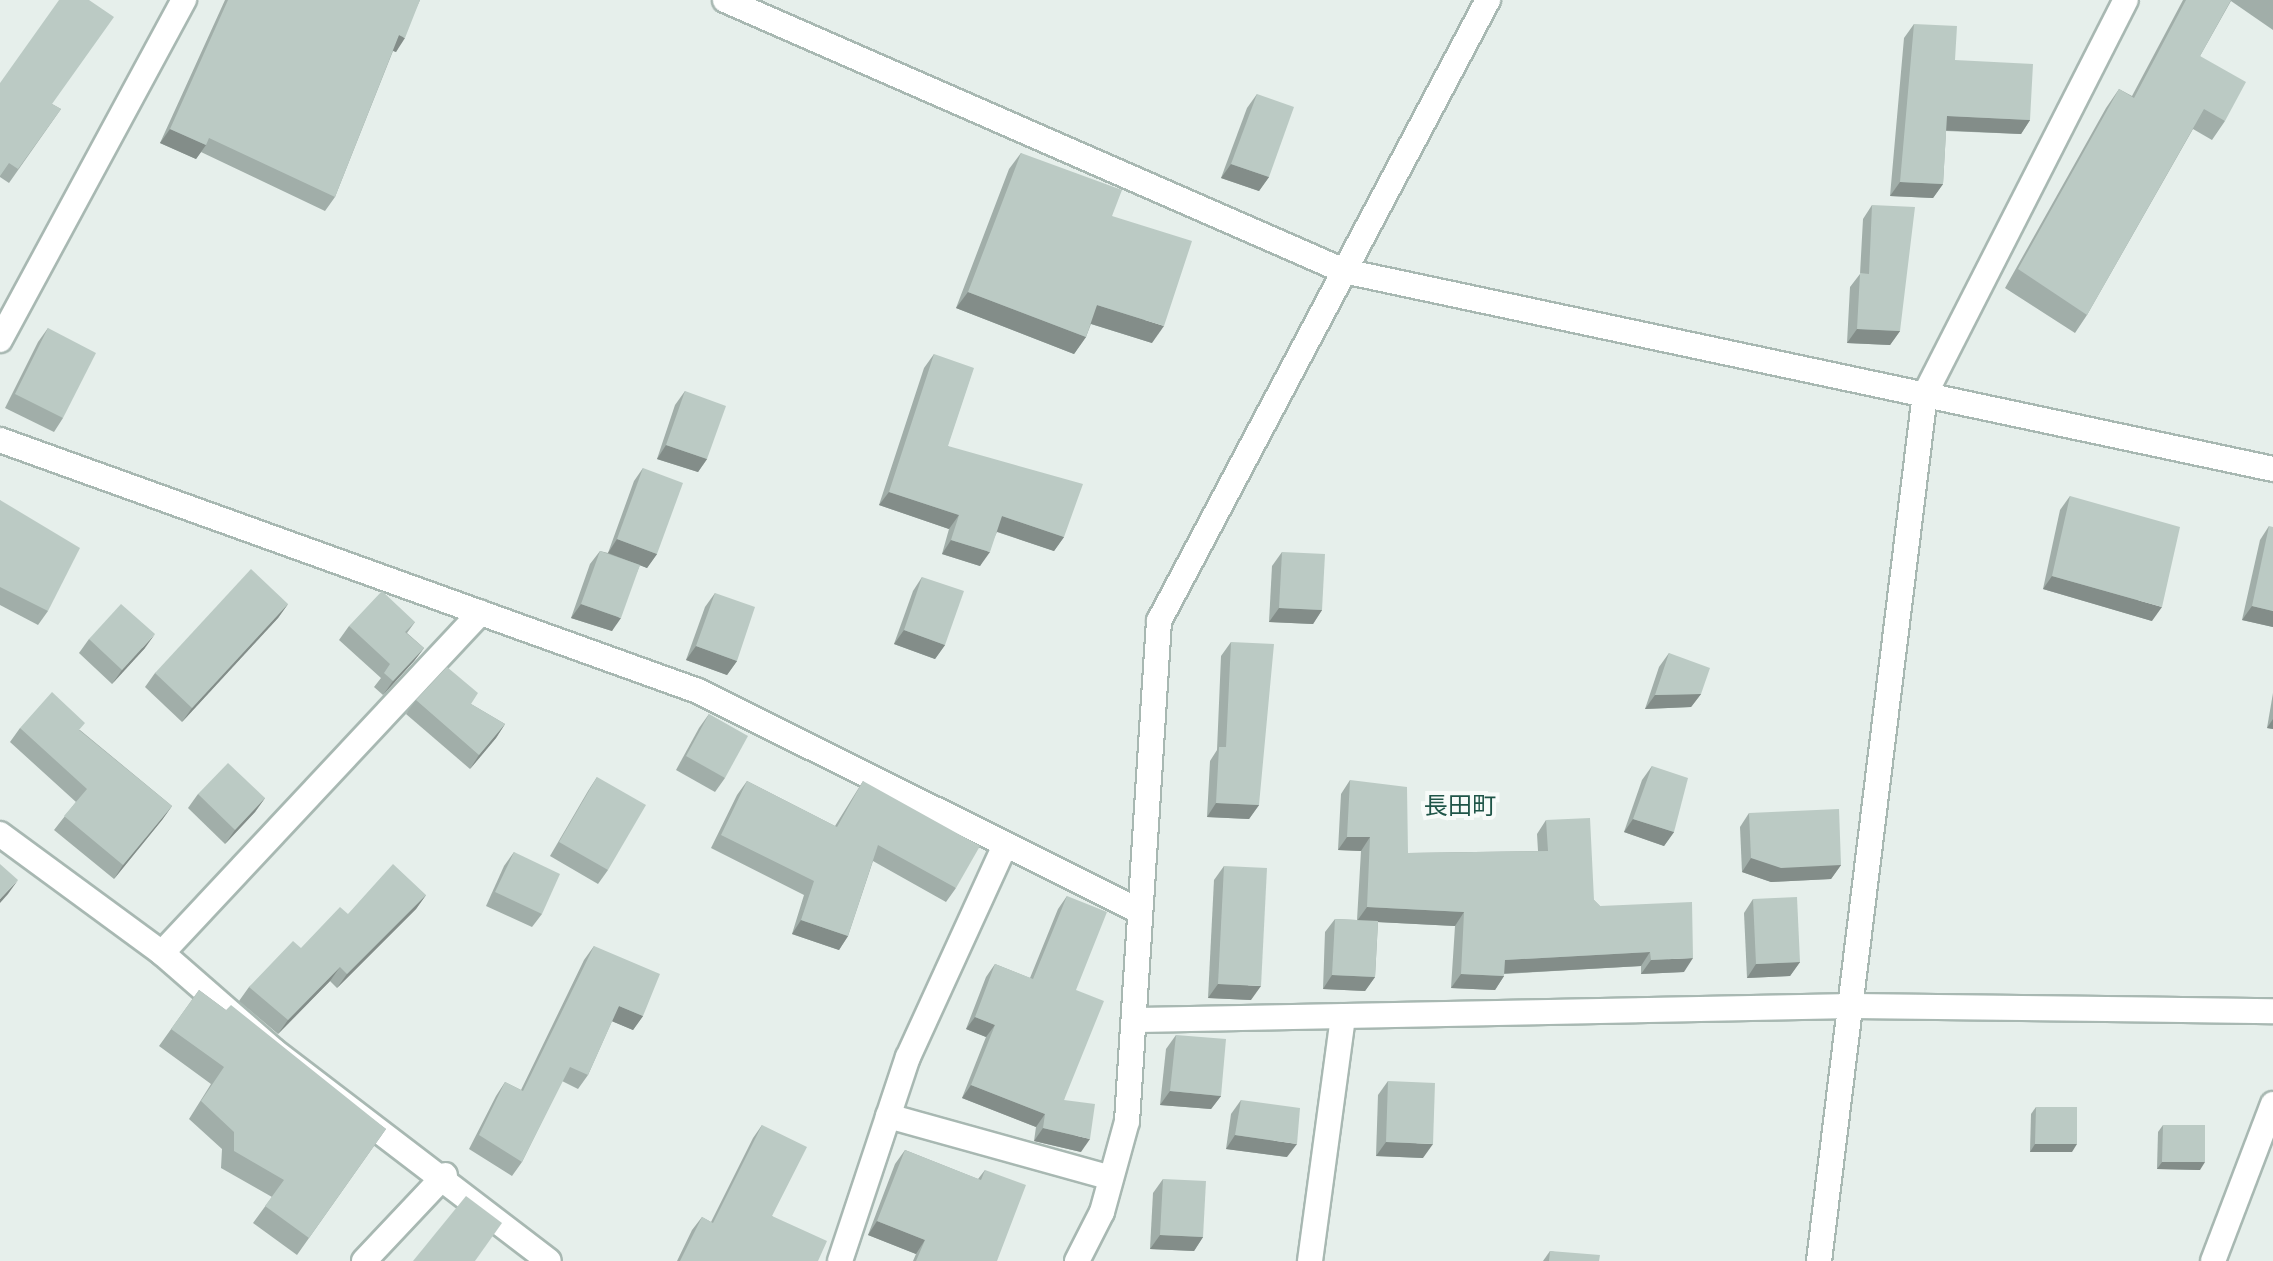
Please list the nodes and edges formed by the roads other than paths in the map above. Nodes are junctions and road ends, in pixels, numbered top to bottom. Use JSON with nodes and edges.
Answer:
{"nodes":[{"id":1,"x":184,"y":0,"type":"edge"},
{"id":2,"x":725,"y":0,"type":"edge"},
{"id":3,"x":1488,"y":0,"type":"edge"},
{"id":4,"x":2126,"y":0,"type":"edge"},
{"id":5,"x":1344,"y":271,"type":"junction"},
{"id":6,"x":0,"y":340,"type":"edge"},
{"id":7,"x":1925,"y":394,"type":"junction"},
{"id":8,"x":0,"y":440,"type":"edge"},
{"id":9,"x":2273,"y":469,"type":"edge"},
{"id":10,"x":480,"y":613,"type":"junction"},
{"id":11,"x":0,"y":834,"type":"edge"},
{"id":12,"x":1005,"y":845,"type":"junction"},
{"id":13,"x":1139,"y":911,"type":"junction"},
{"id":14,"x":162,"y":953,"type":"junction"},
{"id":15,"x":1853,"y":1006,"type":"junction"},
{"id":16,"x":2273,"y":1011,"type":"edge"},
{"id":17,"x":1343,"y":1016,"type":"junction"},
{"id":18,"x":1139,"y":1020,"type":"junction"},
{"id":19,"x":2273,"y":1104,"type":"edge"},
{"id":20,"x":888,"y":1116,"type":"junction"},
{"id":21,"x":445,"y":1175,"type":"junction"},
{"id":22,"x":1111,"y":1178,"type":"junction"},
{"id":23,"x":364,"y":1261,"type":"edge"},
{"id":24,"x":549,"y":1261,"type":"edge"},
{"id":25,"x":840,"y":1261,"type":"edge"},
{"id":26,"x":1077,"y":1261,"type":"edge"},
{"id":27,"x":1310,"y":1261,"type":"edge"},
{"id":28,"x":1819,"y":1261,"type":"edge"},
{"id":29,"x":2213,"y":1261,"type":"edge"}],
"edges":[{"from":1,"to":6,"type":"street"},
{"from":2,"to":5,"type":"street"},
{"from":3,"to":5,"type":"street"},
{"from":4,"to":7,"type":"street"},
{"from":5,"to":7,"type":"street"},
{"from":5,"to":13,"type":"street"},
{"from":7,"to":9,"type":"street"},
{"from":7,"to":15,"type":"street"},
{"from":8,"to":10,"type":"street"},
{"from":10,"to":12,"type":"street"},
{"from":10,"to":14,"type":"street"},
{"from":11,"to":14,"type":"street"},
{"from":12,"to":13,"type":"street"},
{"from":12,"to":20,"type":"street"},
{"from":13,"to":18,"type":"street"},
{"from":14,"to":21,"type":"street"},
{"from":15,"to":16,"type":"street"},
{"from":15,"to":17,"type":"street"},
{"from":15,"to":28,"type":"street"},
{"from":17,"to":18,"type":"street"},
{"from":17,"to":27,"type":"street"},
{"from":18,"to":22,"type":"street"},
{"from":19,"to":29,"type":"street"},
{"from":20,"to":22,"type":"street"},
{"from":20,"to":25,"type":"street"},
{"from":21,"to":23,"type":"street"},
{"from":21,"to":24,"type":"street"},
{"from":22,"to":26,"type":"street"}]}
